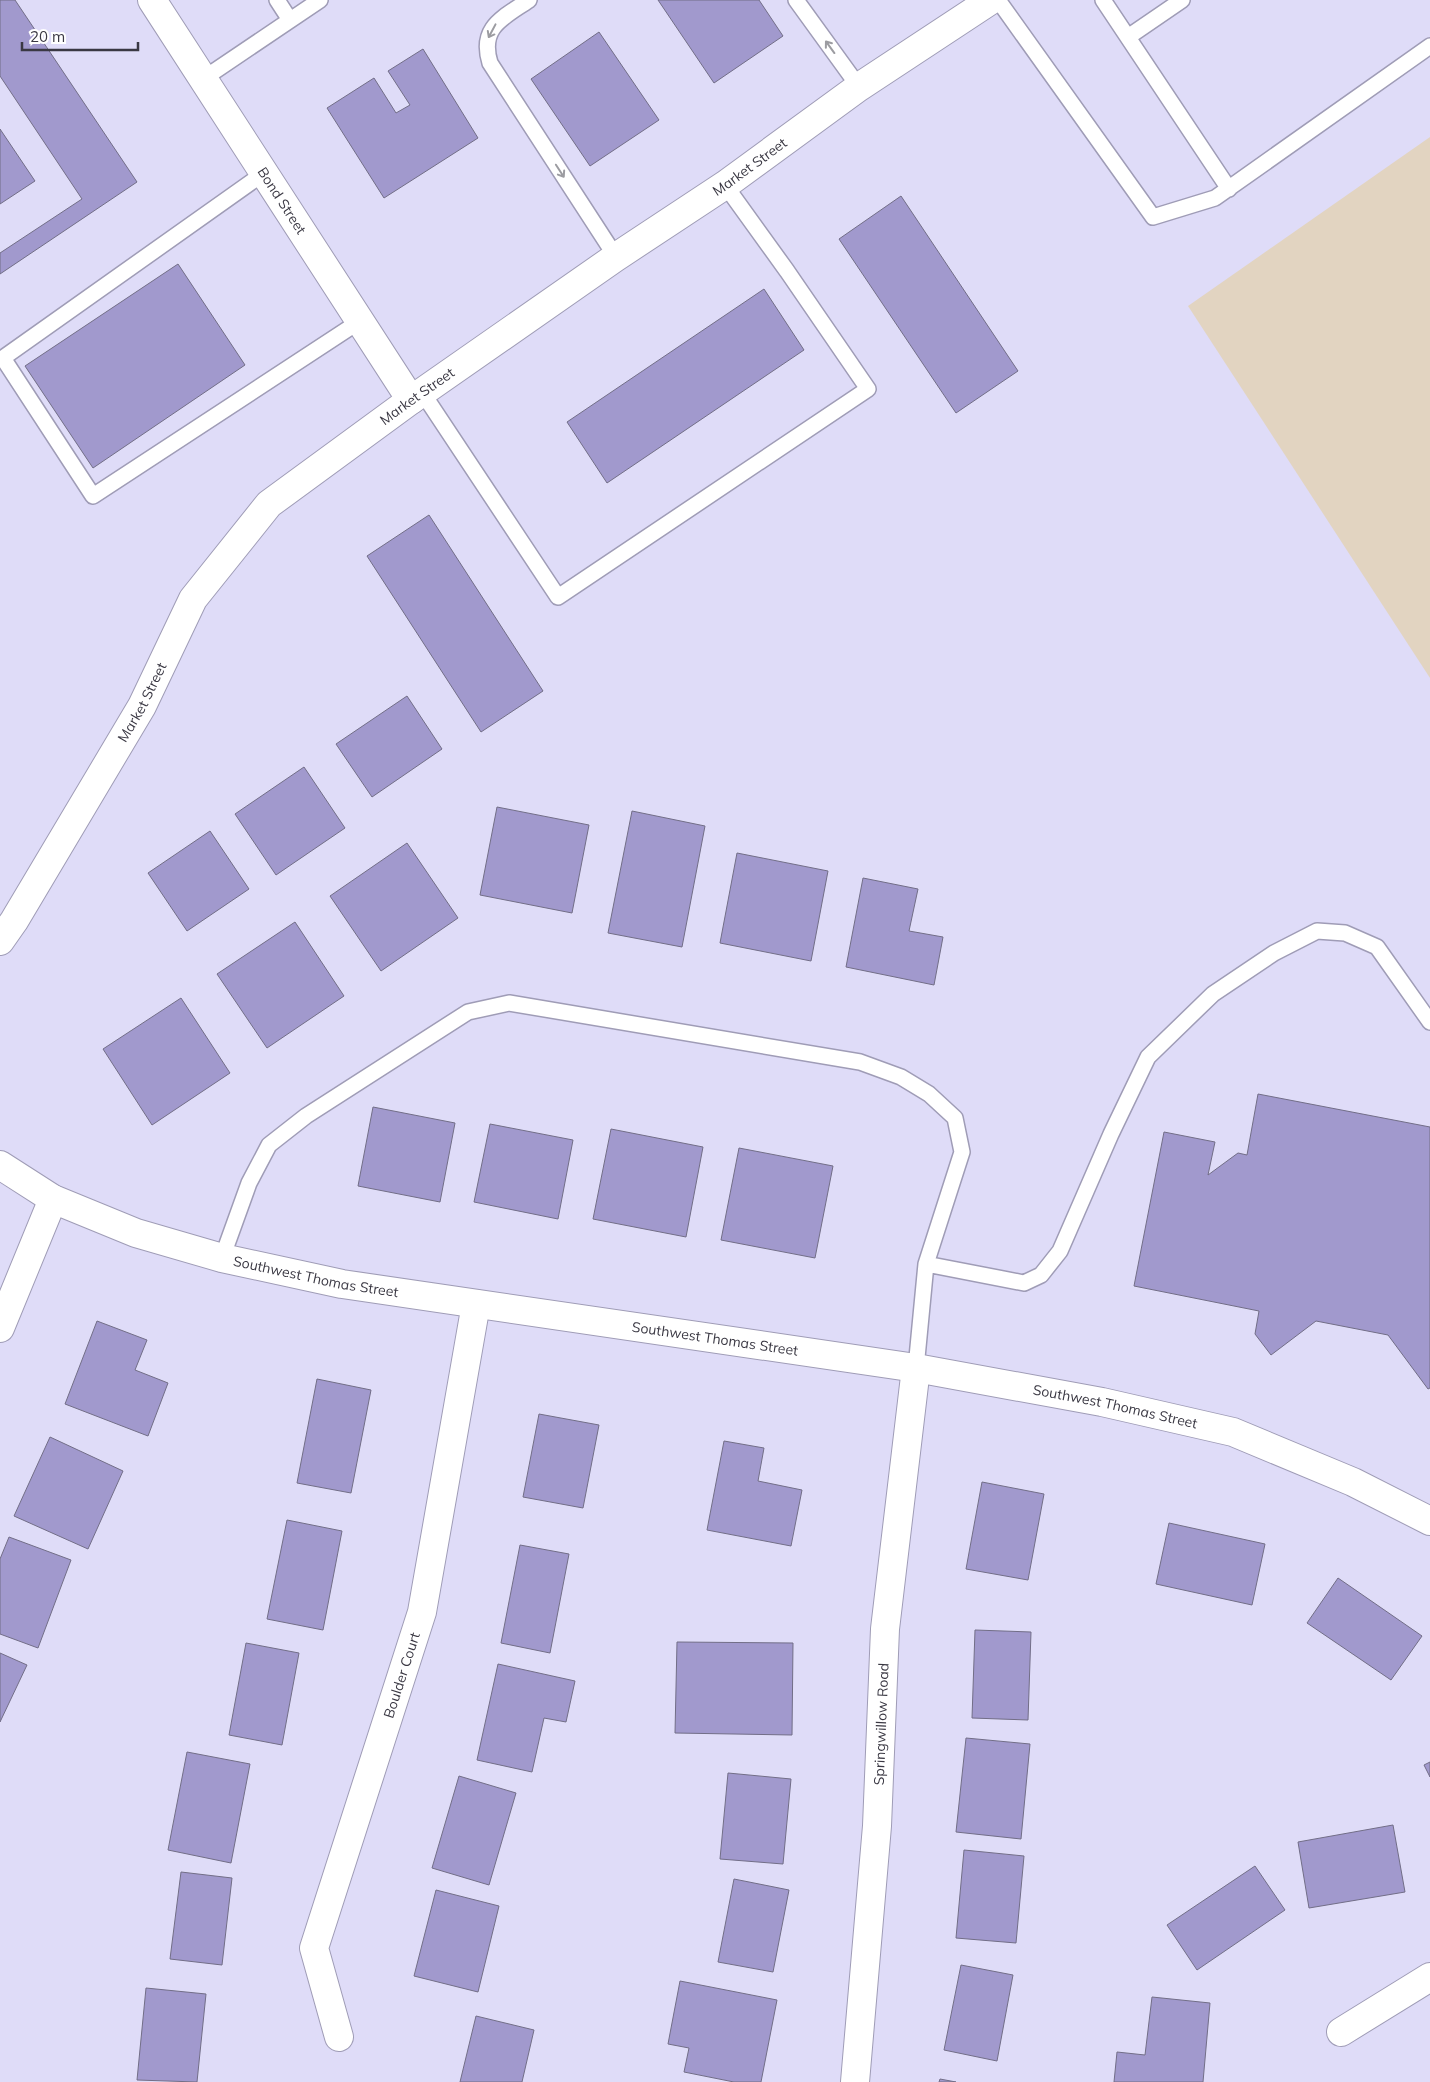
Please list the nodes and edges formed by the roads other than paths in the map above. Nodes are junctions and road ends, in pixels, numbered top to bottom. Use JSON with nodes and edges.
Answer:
{"nodes":[{"id":1,"x":152,"y":0,"type":"edge"},
{"id":2,"x":277,"y":0,"type":"edge"},
{"id":3,"x":320,"y":0,"type":"edge"},
{"id":4,"x":529,"y":0,"type":"edge"},
{"id":5,"x":796,"y":0,"type":"edge"},
{"id":6,"x":991,"y":0,"type":"edge"},
{"id":7,"x":998,"y":0,"type":"edge"},
{"id":8,"x":1104,"y":0,"type":"edge"},
{"id":9,"x":1182,"y":0,"type":"edge"},
{"id":10,"x":290,"y":20,"type":"junction"},
{"id":11,"x":1128,"y":38,"type":"junction"},
{"id":12,"x":1430,"y":46,"type":"edge"},
{"id":13,"x":203,"y":79,"type":"junction"},
{"id":14,"x":859,"y":87,"type":"junction"},
{"id":15,"x":264,"y":173,"type":"junction"},
{"id":16,"x":725,"y":185,"type":"junction"},
{"id":17,"x":1229,"y":189,"type":"junction"},
{"id":18,"x":616,"y":257,"type":"junction"},
{"id":19,"x":360,"y":321,"type":"junction"},
{"id":20,"x":417,"y":396,"type":"junction"},
{"id":21,"x":0,"y":941,"type":"edge"},
{"id":22,"x":1430,"y":1022,"type":"edge"},
{"id":23,"x":0,"y":1165,"type":"edge"},
{"id":24,"x":53,"y":1199,"type":"junction"},
{"id":25,"x":222,"y":1258,"type":"junction"},
{"id":26,"x":926,"y":1264,"type":"junction"},
{"id":27,"x":476,"y":1304,"type":"junction"},
{"id":28,"x":0,"y":1328,"type":"edge"},
{"id":29,"x":916,"y":1368,"type":"junction"},
{"id":30,"x":1428,"y":1516,"type":"edge"},
{"id":31,"x":1430,"y":1978,"type":"edge"},
{"id":32,"x":1341,"y":2032,"type":"dead end"},
{"id":33,"x":339,"y":2037,"type":"dead end"},
{"id":34,"x":855,"y":2082,"type":"edge"}],
"edges":[{"from":1,"to":13,"type":"street","name":"Bond Street"},
{"from":2,"to":10,"type":"lane"},
{"from":3,"to":10,"type":"lane"},
{"from":4,"to":18,"type":"lane","one_way":true},
{"from":14,"to":5,"type":"lane","one_way":true},
{"from":6,"to":14,"type":"street","name":"Market Street"},
{"from":7,"to":17,"type":"lane"},
{"from":8,"to":11,"type":"lane"},
{"from":9,"to":11,"type":"lane"},
{"from":10,"to":13,"type":"lane"},
{"from":11,"to":17,"type":"lane"},
{"from":12,"to":17,"type":"lane"},
{"from":13,"to":15,"type":"street","name":"Bond Street"},
{"from":14,"to":16,"type":"street","name":"Market Street"},
{"from":15,"to":19,"type":"street","name":"Bond Street"},
{"from":15,"to":19,"type":"lane"},
{"from":16,"to":18,"type":"street","name":"Market Street"},
{"from":16,"to":20,"type":"lane"},
{"from":18,"to":20,"type":"street","name":"Market Street"},
{"from":19,"to":20,"type":"street","name":"Bond Street"},
{"from":20,"to":21,"type":"street","name":"Market Street"},
{"from":22,"to":26,"type":"lane"},
{"from":23,"to":24,"type":"street","name":"Southwest Thomas Street"},
{"from":24,"to":25,"type":"street","name":"Southwest Thomas Street"},
{"from":24,"to":28,"type":"street"},
{"from":25,"to":26,"type":"lane"},
{"from":25,"to":27,"type":"street","name":"Southwest Thomas Street"},
{"from":26,"to":29,"type":"lane"},
{"from":27,"to":29,"type":"street","name":"Southwest Thomas Street"},
{"from":27,"to":33,"type":"street","name":"Boulder Court"},
{"from":29,"to":30,"type":"street","name":"Southwest Thomas Street"},
{"from":29,"to":34,"type":"street","name":"Springwillow Road"},
{"from":31,"to":32,"type":"street"}]}
